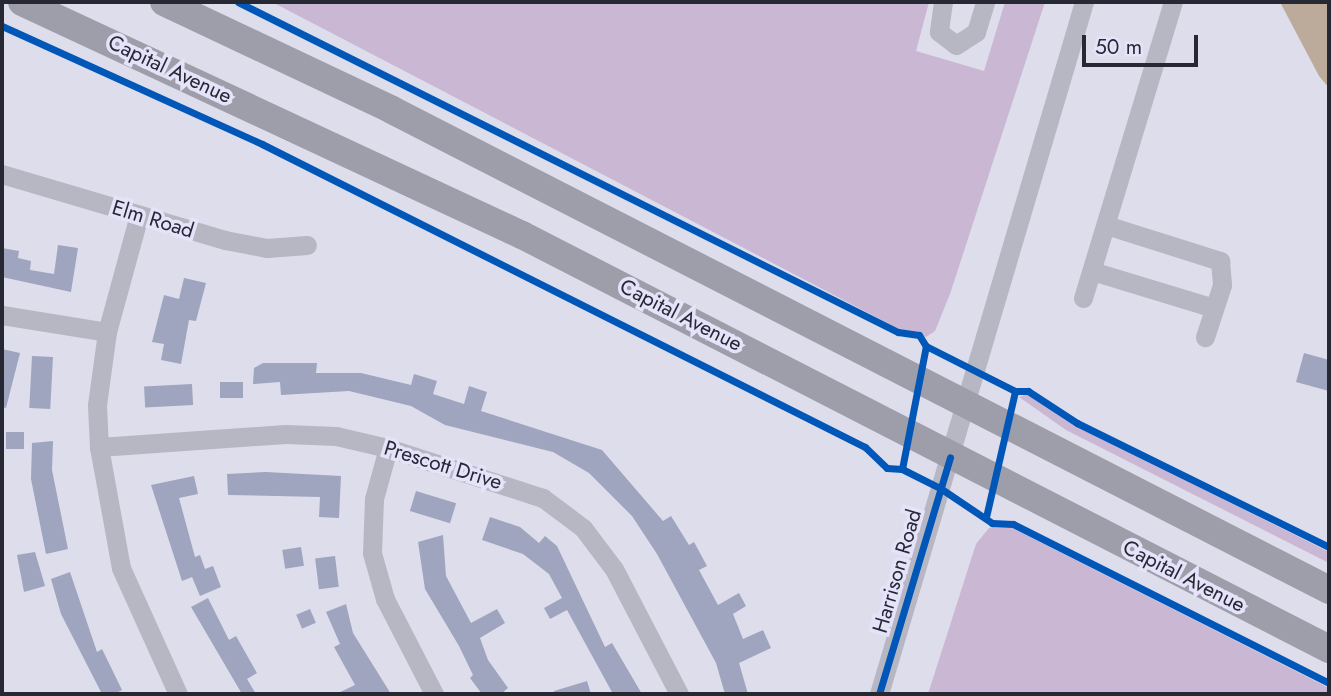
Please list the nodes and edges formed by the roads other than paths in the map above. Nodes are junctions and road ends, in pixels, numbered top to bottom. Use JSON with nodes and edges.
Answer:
{"nodes":[{"id":1,"x":22,"y":2,"type":"edge"},
{"id":2,"x":164,"y":2,"type":"edge"},
{"id":3,"x":943,"y":2,"type":"edge"},
{"id":4,"x":985,"y":2,"type":"edge"},
{"id":5,"x":1084,"y":2,"type":"edge"},
{"id":6,"x":1173,"y":2,"type":"edge"},
{"id":7,"x":2,"y":174,"type":"edge"},
{"id":8,"x":139,"y":215,"type":"junction"},
{"id":9,"x":1107,"y":225,"type":"junction"},
{"id":10,"x":307,"y":245,"type":"dead end"},
{"id":11,"x":1092,"y":271,"type":"junction"},
{"id":12,"x":1083,"y":298,"type":"dead end"},
{"id":13,"x":1214,"y":308,"type":"junction"},
{"id":14,"x":2,"y":315,"type":"edge"},
{"id":15,"x":107,"y":332,"type":"junction"},
{"id":16,"x":1205,"y":337,"type":"dead end"},
{"id":17,"x":966,"y":401,"type":"junction"},
{"id":18,"x":99,"y":447,"type":"junction"},
{"id":19,"x":388,"y":448,"type":"junction"},
{"id":20,"x":950,"y":457,"type":"junction"},
{"id":21,"x":1329,"y":590,"type":"edge"},
{"id":22,"x":1329,"y":649,"type":"edge"},
{"id":23,"x":178,"y":694,"type":"edge"},
{"id":24,"x":434,"y":694,"type":"edge"},
{"id":25,"x":679,"y":694,"type":"edge"},
{"id":26,"x":879,"y":694,"type":"edge"}],
"edges":[{"from":1,"to":20,"type":"highway","name":"Capital Avenue"},
{"from":2,"to":17,"type":"highway"},
{"from":3,"to":4,"type":"street"},
{"from":5,"to":17,"type":"street","name":"Harrison Road"},
{"from":6,"to":9,"type":"street"},
{"from":7,"to":8,"type":"street","name":"Elm Road"},
{"from":8,"to":10,"type":"street","name":"Elm Road"},
{"from":8,"to":15,"type":"street"},
{"from":9,"to":11,"type":"street"},
{"from":9,"to":13,"type":"street"},
{"from":11,"to":12,"type":"street"},
{"from":11,"to":13,"type":"street"},
{"from":13,"to":16,"type":"street"},
{"from":14,"to":15,"type":"street"},
{"from":15,"to":18,"type":"street"},
{"from":17,"to":20,"type":"street","name":"Harrison Road"},
{"from":17,"to":21,"type":"highway"},
{"from":18,"to":19,"type":"street","name":"Prescott Drive"},
{"from":18,"to":23,"type":"street"},
{"from":19,"to":24,"type":"street"},
{"from":19,"to":25,"type":"street","name":"Prescott Drive"},
{"from":20,"to":22,"type":"highway","name":"Capital Avenue"},
{"from":20,"to":26,"type":"street","name":"Harrison Road"}]}
